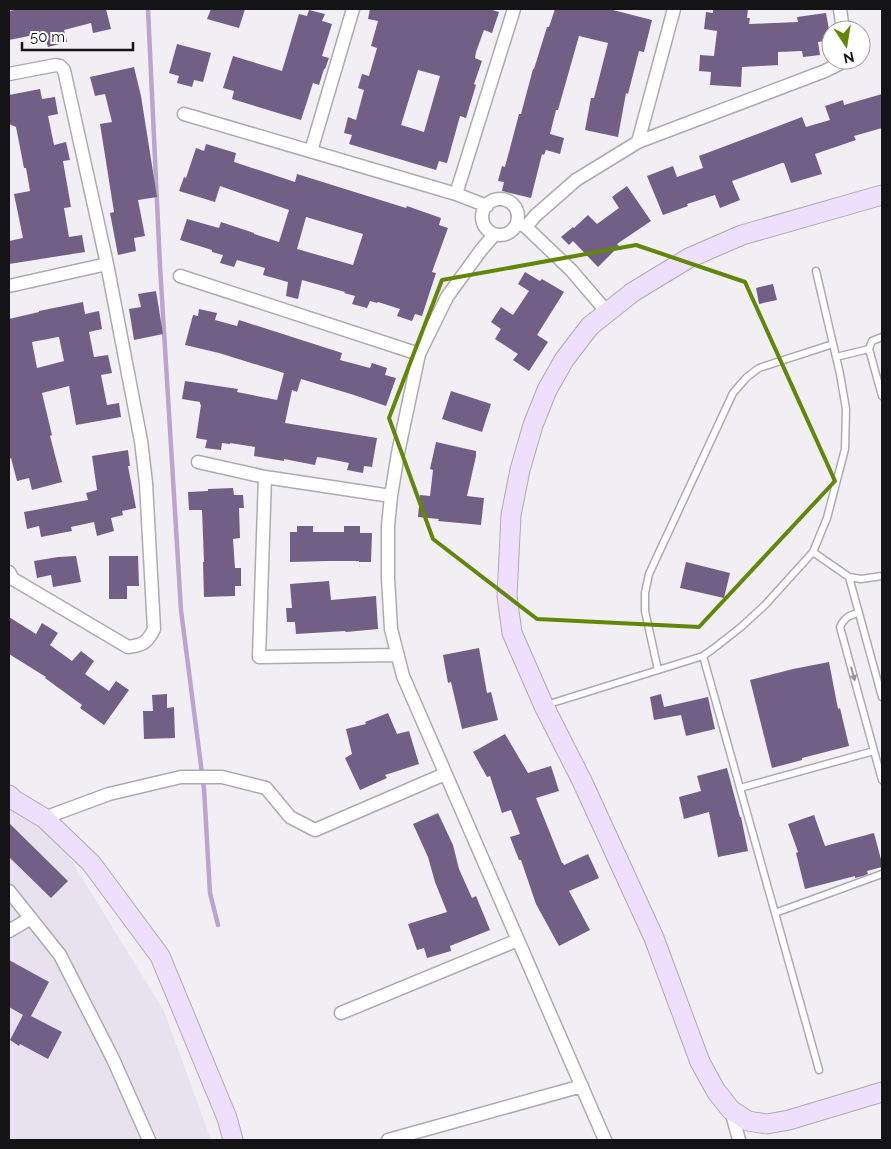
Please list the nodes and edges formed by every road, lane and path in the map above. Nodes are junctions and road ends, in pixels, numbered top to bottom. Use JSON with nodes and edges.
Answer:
{"nodes":[{"id":1,"x":353,"y":9,"type":"edge"},
{"id":2,"x":514,"y":9,"type":"edge"},
{"id":3,"x":674,"y":9,"type":"edge"},
{"id":4,"x":827,"y":70,"type":"edge"},
{"id":5,"x":9,"y":74,"type":"edge"},
{"id":6,"x":184,"y":114,"type":"dead end"},
{"id":7,"x":638,"y":142,"type":"junction"},
{"id":8,"x":311,"y":151,"type":"junction"},
{"id":9,"x":456,"y":194,"type":"junction"},
{"id":10,"x":882,"y":195,"type":"edge"},
{"id":11,"x":487,"y":206,"type":"junction"},
{"id":12,"x":522,"y":225,"type":"junction"},
{"id":13,"x":494,"y":235,"type":"junction"},
{"id":14,"x":107,"y":264,"type":"junction"},
{"id":15,"x":816,"y":271,"type":"dead end"},
{"id":16,"x":180,"y":276,"type":"dead end"},
{"id":17,"x":9,"y":286,"type":"edge"},
{"id":18,"x":607,"y":312,"type":"junction"},
{"id":19,"x":882,"y":337,"type":"edge"},
{"id":20,"x":833,"y":344,"type":"junction"},
{"id":21,"x":869,"y":349,"type":"junction"},
{"id":22,"x":419,"y":354,"type":"junction"},
{"id":23,"x":836,"y":357,"type":"junction"},
{"id":24,"x":882,"y":396,"type":"edge"},
{"id":25,"x":198,"y":462,"type":"dead end"},
{"id":26,"x":265,"y":477,"type":"junction"},
{"id":27,"x":391,"y":496,"type":"junction"},
{"id":28,"x":813,"y":552,"type":"junction"},
{"id":29,"x":9,"y":572,"type":"edge"},
{"id":30,"x":882,"y":576,"type":"edge"},
{"id":31,"x":849,"y":577,"type":"junction"},
{"id":32,"x":859,"y":613,"type":"junction"},
{"id":33,"x":398,"y":656,"type":"junction"},
{"id":34,"x":703,"y":656,"type":"junction"},
{"id":35,"x":658,"y":670,"type":"junction"},
{"id":36,"x":882,"y":697,"type":"edge"},
{"id":37,"x":544,"y":706,"type":"junction"},
{"id":38,"x":874,"y":751,"type":"junction"},
{"id":39,"x":445,"y":774,"type":"junction"},
{"id":40,"x":882,"y":780,"type":"edge"},
{"id":41,"x":740,"y":788,"type":"junction"},
{"id":42,"x":9,"y":795,"type":"edge"},
{"id":43,"x":44,"y":818,"type":"junction"},
{"id":44,"x":882,"y":874,"type":"edge"},
{"id":45,"x":9,"y":891,"type":"edge"},
{"id":46,"x":775,"y":913,"type":"junction"},
{"id":47,"x":31,"y":918,"type":"junction"},
{"id":48,"x":9,"y":931,"type":"edge"},
{"id":49,"x":518,"y":940,"type":"junction"},
{"id":50,"x":341,"y":1013,"type":"dead end"},
{"id":51,"x":819,"y":1070,"type":"dead end"},
{"id":52,"x":582,"y":1086,"type":"junction"},
{"id":53,"x":882,"y":1092,"type":"edge"},
{"id":54,"x":732,"y":1110,"type":"junction"},
{"id":55,"x":149,"y":1140,"type":"edge"},
{"id":56,"x":233,"y":1140,"type":"edge"},
{"id":57,"x":388,"y":1140,"type":"edge"},
{"id":58,"x":606,"y":1140,"type":"edge"},
{"id":59,"x":739,"y":1140,"type":"edge"}],
"edges":[{"from":1,"to":8,"type":"street"},
{"from":2,"to":9,"type":"street"},
{"from":3,"to":7,"type":"street"},
{"from":4,"to":7,"type":"street"},
{"from":5,"to":14,"type":"street"},
{"from":6,"to":8,"type":"street"},
{"from":7,"to":12,"type":"street"},
{"from":8,"to":9,"type":"street"},
{"from":9,"to":11,"type":"street"},
{"from":10,"to":18,"type":"street"},
{"from":11,"to":12,"type":"street"},
{"from":11,"to":13,"type":"street"},
{"from":12,"to":13,"type":"street"},
{"from":12,"to":18,"type":"street"},
{"from":13,"to":22,"type":"street"},
{"from":14,"to":17,"type":"street"},
{"from":14,"to":29,"type":"street"},
{"from":15,"to":20,"type":"lane"},
{"from":16,"to":22,"type":"street"},
{"from":18,"to":37,"type":"street"},
{"from":19,"to":21,"type":"lane"},
{"from":20,"to":23,"type":"lane"},
{"from":20,"to":35,"type":"lane"},
{"from":21,"to":23,"type":"lane"},
{"from":21,"to":24,"type":"lane"},
{"from":22,"to":27,"type":"street"},
{"from":23,"to":28,"type":"lane"},
{"from":25,"to":26,"type":"street"},
{"from":26,"to":27,"type":"street"},
{"from":26,"to":33,"type":"street"},
{"from":27,"to":33,"type":"street"},
{"from":28,"to":31,"type":"lane"},
{"from":28,"to":34,"type":"lane"},
{"from":30,"to":31,"type":"lane"},
{"from":31,"to":32,"type":"lane"},
{"from":32,"to":36,"type":"lane"},
{"from":32,"to":38,"type":"lane","one_way":true},
{"from":33,"to":39,"type":"street"},
{"from":34,"to":35,"type":"lane"},
{"from":34,"to":41,"type":"lane"},
{"from":35,"to":37,"type":"lane"},
{"from":37,"to":54,"type":"street"},
{"from":38,"to":40,"type":"lane"},
{"from":38,"to":41,"type":"lane"},
{"from":39,"to":43,"type":"street"},
{"from":39,"to":49,"type":"street"},
{"from":41,"to":46,"type":"lane"},
{"from":42,"to":43,"type":"street"},
{"from":43,"to":56,"type":"street"},
{"from":44,"to":46,"type":"lane"},
{"from":45,"to":47,"type":"street"},
{"from":46,"to":51,"type":"lane"},
{"from":47,"to":48,"type":"street"},
{"from":47,"to":55,"type":"street"},
{"from":49,"to":50,"type":"street"},
{"from":49,"to":52,"type":"street"},
{"from":52,"to":57,"type":"street"},
{"from":52,"to":58,"type":"street"},
{"from":53,"to":54,"type":"street"},
{"from":54,"to":59,"type":"street"}]}
